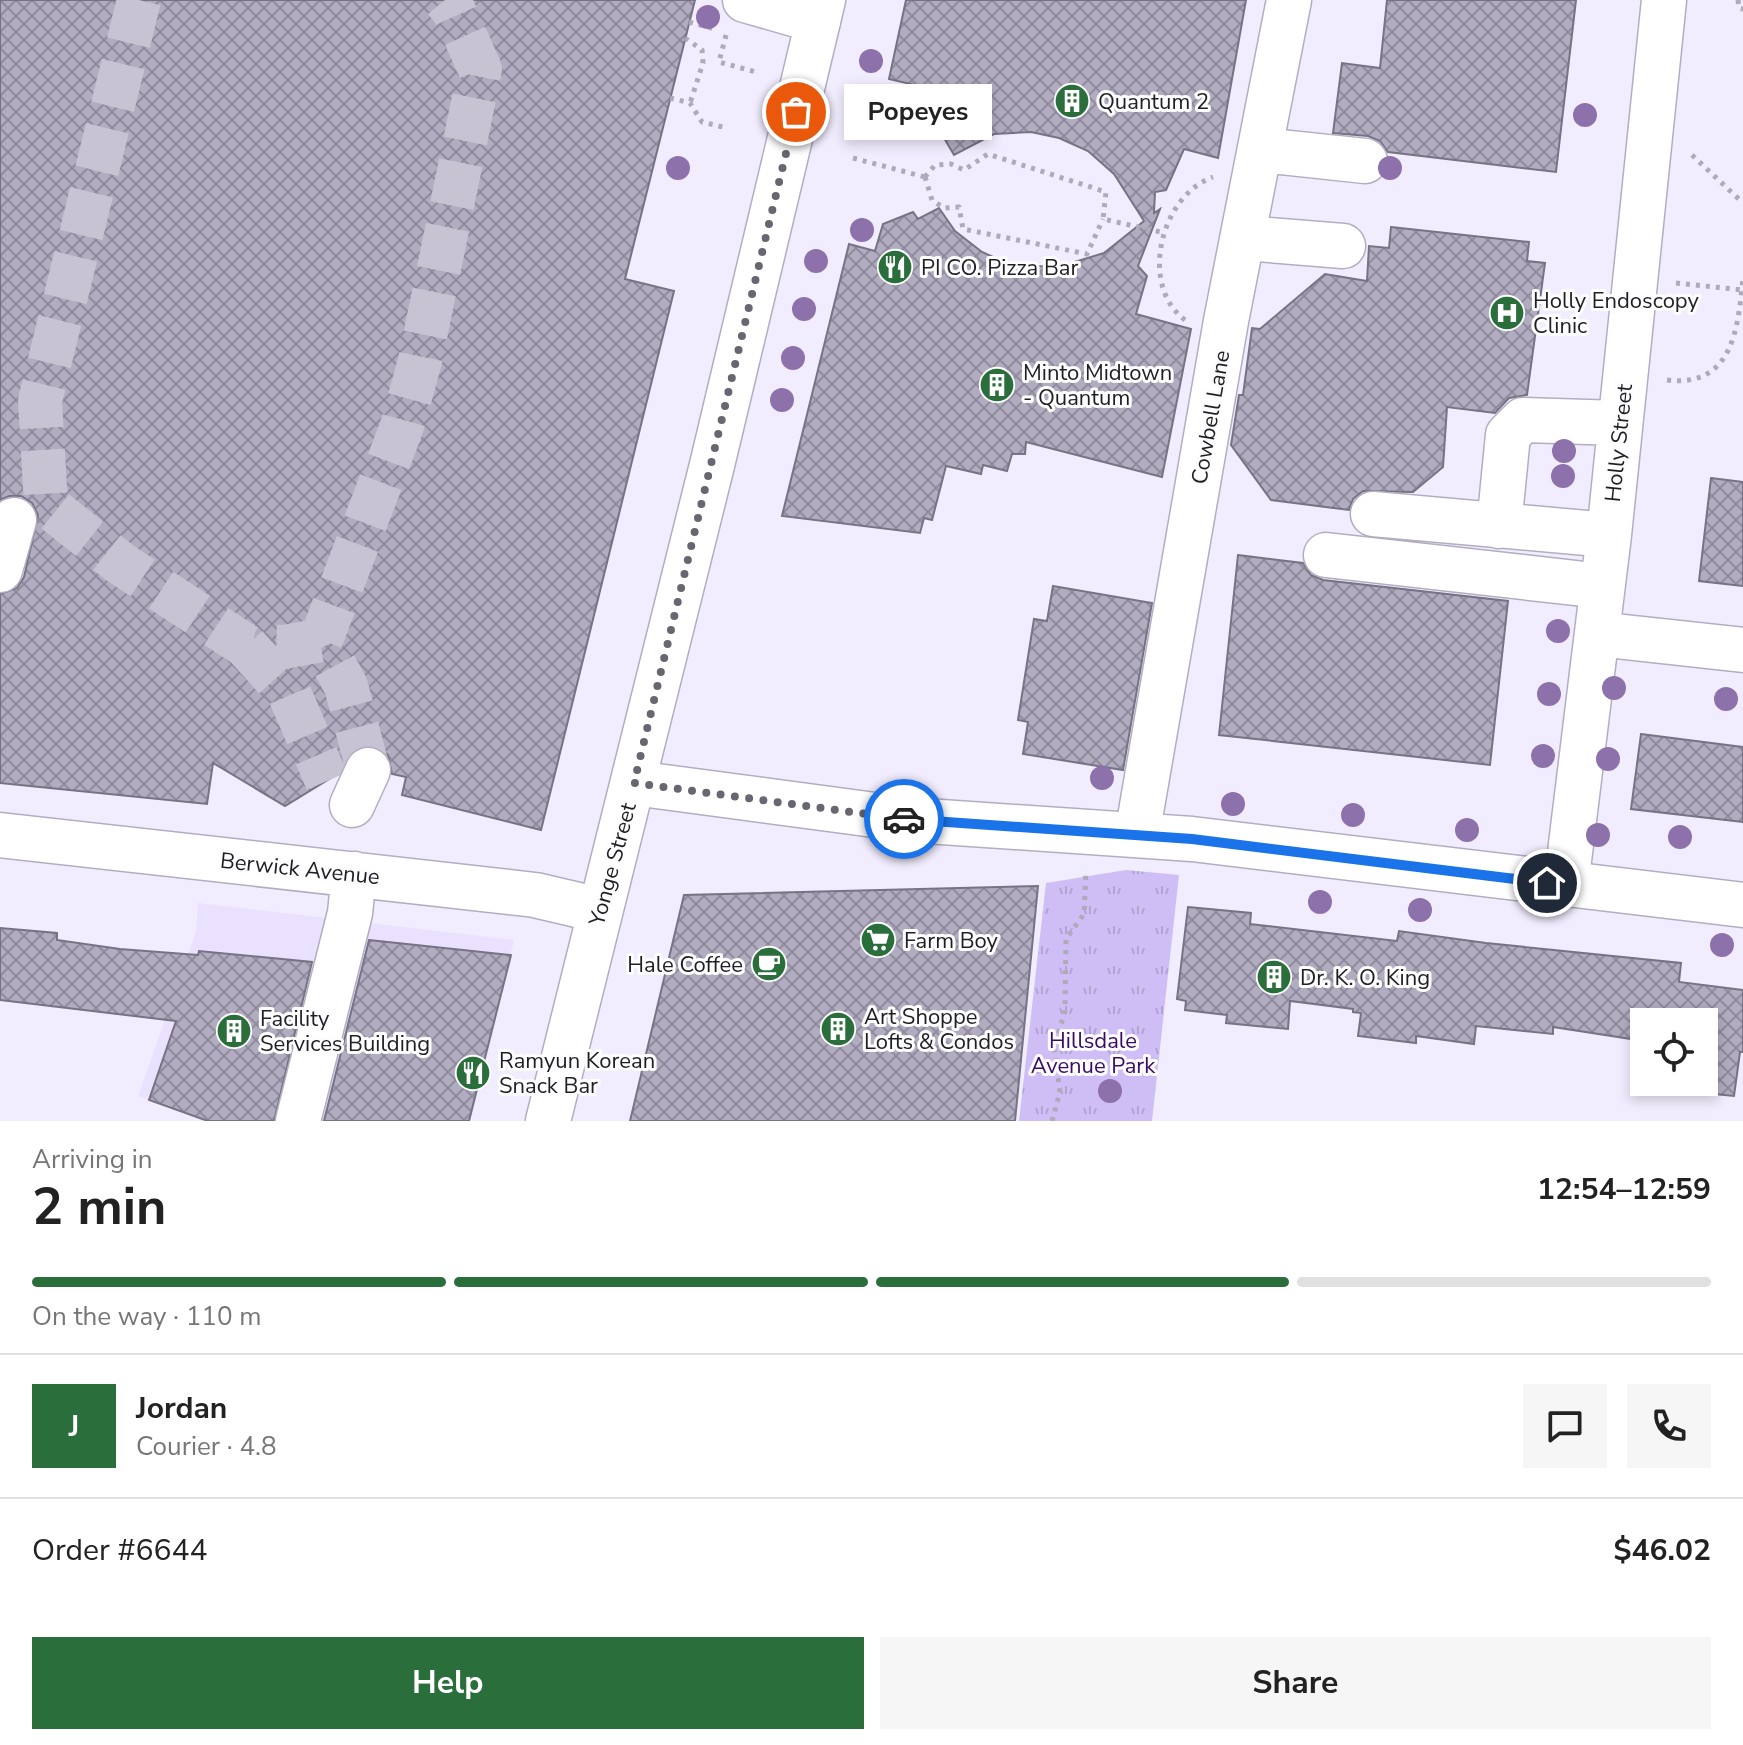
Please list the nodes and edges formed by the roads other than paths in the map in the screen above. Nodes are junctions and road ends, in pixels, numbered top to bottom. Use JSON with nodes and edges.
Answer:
{"nodes":[{"id":1,"x":1289,"y":0,"type":"edge"},
{"id":2,"x":1664,"y":0,"type":"edge"},
{"id":3,"x":820,"y":10,"type":"edge"},
{"id":4,"x":729,"y":14,"type":"edge"},
{"id":5,"x":1261,"y":150,"type":"junction"},
{"id":6,"x":1365,"y":161,"type":"dead end"},
{"id":7,"x":1244,"y":238,"type":"junction"},
{"id":8,"x":1343,"y":246,"type":"dead end"},
{"id":9,"x":1620,"y":423,"type":"junction"},
{"id":10,"x":1373,"y":514,"type":"dead end"},
{"id":11,"x":14,"y":520,"type":"dead end"},
{"id":12,"x":1499,"y":526,"type":"junction"},
{"id":13,"x":1609,"y":535,"type":"junction"},
{"id":14,"x":1326,"y":555,"type":"dead end"},
{"id":15,"x":0,"y":570,"type":"edge"},
{"id":16,"x":1602,"y":586,"type":"junction"},
{"id":17,"x":1597,"y":634,"type":"junction"},
{"id":18,"x":1743,"y":650,"type":"edge"},
{"id":19,"x":634,"y":783,"type":"junction"},
{"id":20,"x":0,"y":835,"type":"edge"},
{"id":21,"x":1137,"y":835,"type":"junction"},
{"id":22,"x":354,"y":874,"type":"junction"},
{"id":23,"x":1566,"y":885,"type":"junction"},
{"id":24,"x":1743,"y":905,"type":"edge"},
{"id":25,"x":599,"y":910,"type":"junction"},
{"id":26,"x":298,"y":1121,"type":"edge"},
{"id":27,"x":548,"y":1121,"type":"edge"}],
"edges":[{"from":1,"to":5,"type":"street","name":"Cowbell Lane"},
{"from":2,"to":9,"type":"street","name":"Holly Street"},
{"from":3,"to":4,"type":"street"},
{"from":3,"to":19,"type":"street","name":"Yonge Street"},
{"from":5,"to":6,"type":"street"},
{"from":5,"to":7,"type":"street","name":"Cowbell Lane"},
{"from":7,"to":8,"type":"street"},
{"from":7,"to":21,"type":"street","name":"Cowbell Lane"},
{"from":9,"to":12,"type":"street"},
{"from":9,"to":13,"type":"street","name":"Holly Street"},
{"from":10,"to":12,"type":"street"},
{"from":11,"to":15,"type":"street"},
{"from":12,"to":13,"type":"street"},
{"from":13,"to":16,"type":"street","name":"Holly Street"},
{"from":14,"to":16,"type":"street"},
{"from":16,"to":17,"type":"street","name":"Holly Street"},
{"from":17,"to":18,"type":"street"},
{"from":17,"to":23,"type":"street","name":"Holly Street"},
{"from":19,"to":21,"type":"street"},
{"from":19,"to":25,"type":"street","name":"Yonge Street"},
{"from":20,"to":22,"type":"street","name":"Berwick Avenue"},
{"from":21,"to":23,"type":"street"},
{"from":22,"to":25,"type":"street","name":"Berwick Avenue"},
{"from":22,"to":26,"type":"street"},
{"from":23,"to":24,"type":"street"},
{"from":25,"to":27,"type":"street","name":"Yonge Street"}]}
